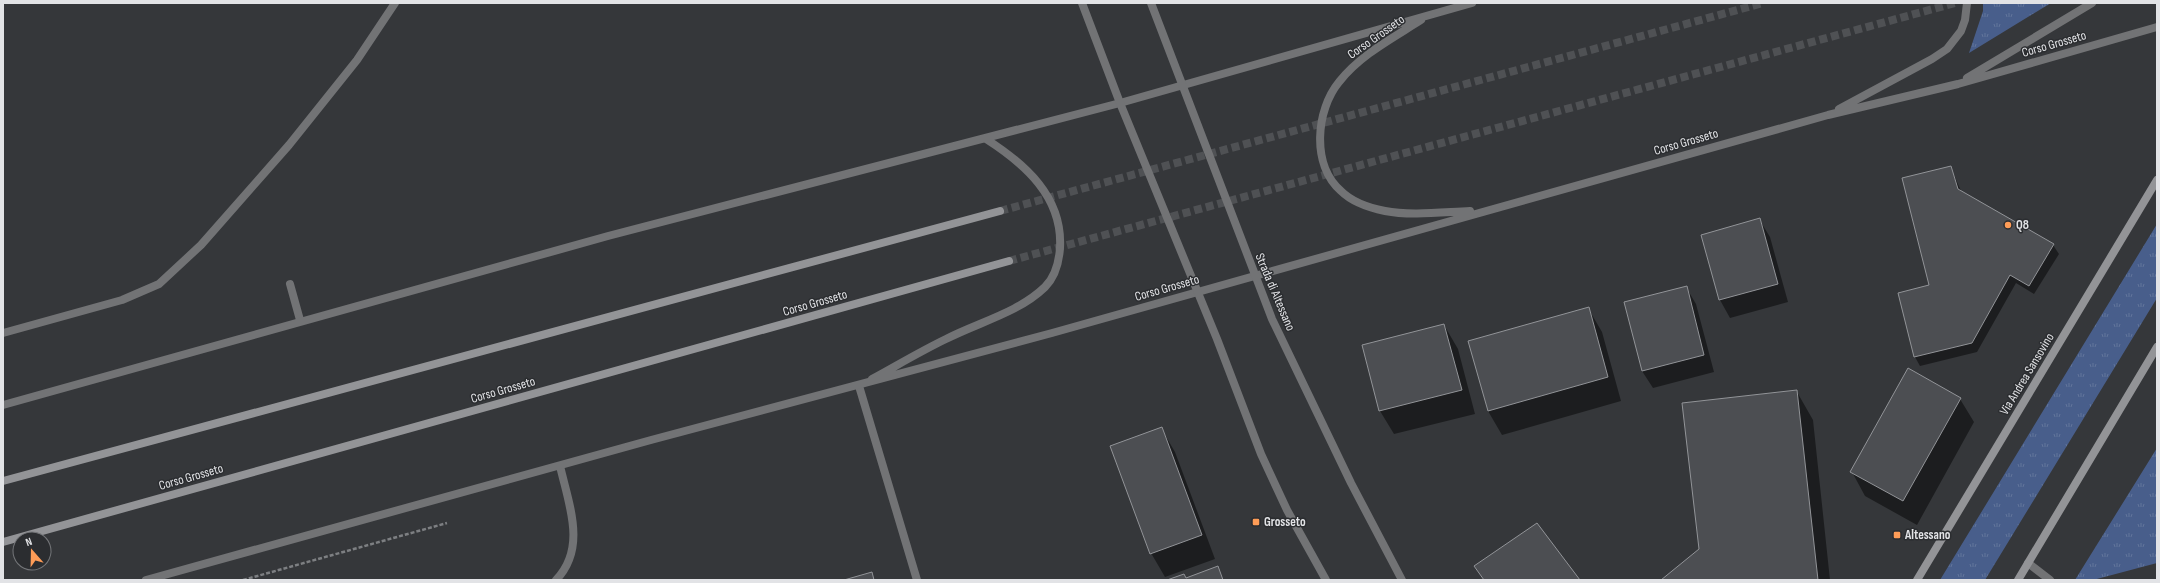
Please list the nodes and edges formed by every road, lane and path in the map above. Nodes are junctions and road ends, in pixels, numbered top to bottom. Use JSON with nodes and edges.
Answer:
{"nodes":[{"id":1,"x":395,"y":3,"type":"edge"},
{"id":2,"x":1082,"y":3,"type":"edge"},
{"id":3,"x":1151,"y":3,"type":"edge"},
{"id":4,"x":1472,"y":3,"type":"edge"},
{"id":5,"x":1968,"y":3,"type":"edge"},
{"id":6,"x":2092,"y":3,"type":"edge"},
{"id":7,"x":1428,"y":15,"type":"junction"},
{"id":8,"x":2157,"y":28,"type":"edge"},
{"id":9,"x":1958,"y":84,"type":"junction"},
{"id":10,"x":1182,"y":86,"type":"junction"},
{"id":11,"x":1120,"y":104,"type":"junction"},
{"id":12,"x":1828,"y":115,"type":"junction"},
{"id":13,"x":986,"y":139,"type":"junction"},
{"id":14,"x":2157,"y":180,"type":"edge"},
{"id":15,"x":1000,"y":211,"type":"tunnel mouth"},
{"id":16,"x":1481,"y":211,"type":"junction"},
{"id":17,"x":1009,"y":261,"type":"tunnel mouth"},
{"id":18,"x":1254,"y":276,"type":"junction"},
{"id":19,"x":290,"y":284,"type":"dead end"},
{"id":20,"x":1197,"y":292,"type":"junction"},
{"id":21,"x":300,"y":320,"type":"junction"},
{"id":22,"x":3,"y":333,"type":"edge"},
{"id":23,"x":2157,"y":347,"type":"edge"},
{"id":24,"x":859,"y":386,"type":"junction"},
{"id":25,"x":3,"y":405,"type":"edge"},
{"id":26,"x":560,"y":466,"type":"junction"},
{"id":27,"x":3,"y":481,"type":"edge"},
{"id":28,"x":3,"y":542,"type":"edge"},
{"id":29,"x":2028,"y":563,"type":"junction"},
{"id":30,"x":146,"y":580,"type":"edge"},
{"id":31,"x":556,"y":580,"type":"edge"},
{"id":32,"x":917,"y":580,"type":"edge"},
{"id":33,"x":1326,"y":580,"type":"edge"},
{"id":34,"x":1402,"y":580,"type":"edge"},
{"id":35,"x":1917,"y":580,"type":"edge"},
{"id":36,"x":2018,"y":580,"type":"edge"},
{"id":37,"x":2050,"y":580,"type":"edge"}],
"edges":[{"from":1,"to":22,"type":"street"},
{"from":2,"to":11,"type":"street"},
{"from":3,"to":10,"type":"street","name":"Strada di Altessano"},
{"from":4,"to":7,"type":"street","name":"Corso Grosseto"},
{"from":5,"to":12,"type":"street","name":"Corso Grosseto"},
{"from":6,"to":9,"type":"street","name":"Corso Grosseto"},
{"from":7,"to":10,"type":"street","name":"Corso Grosseto"},
{"from":7,"to":16,"type":"street","name":"Corso Grosseto"},
{"from":8,"to":9,"type":"street","name":"Corso Grosseto"},
{"from":9,"to":12,"type":"street","name":"Corso Grosseto"},
{"from":10,"to":11,"type":"street","name":"Corso Grosseto"},
{"from":10,"to":18,"type":"street","name":"Strada di Altessano"},
{"from":11,"to":13,"type":"street","name":"Corso Grosseto"},
{"from":11,"to":20,"type":"street"},
{"from":12,"to":16,"type":"street","name":"Corso Grosseto"},
{"from":13,"to":21,"type":"street","name":"Corso Grosseto"},
{"from":13,"to":24,"type":"street","name":"Corso Grosseto"},
{"from":14,"to":35,"type":"main road","name":"Via Andrea Sansovino"},
{"from":15,"to":27,"type":"main road"},
{"from":16,"to":18,"type":"street","name":"Corso Grosseto"},
{"from":17,"to":28,"type":"main road","name":"Corso Grosseto"},
{"from":18,"to":20,"type":"street","name":"Corso Grosseto"},
{"from":18,"to":34,"type":"street","name":"Strada di Altessano"},
{"from":19,"to":21,"type":"street"},
{"from":20,"to":24,"type":"street","name":"Corso Grosseto"},
{"from":20,"to":33,"type":"street"},
{"from":21,"to":25,"type":"street","name":"Corso Grosseto"},
{"from":23,"to":29,"type":"main road"},
{"from":24,"to":26,"type":"street","name":"Corso Grosseto"},
{"from":24,"to":32,"type":"street"},
{"from":26,"to":30,"type":"street","name":"Corso Grosseto"},
{"from":26,"to":31,"type":"street"},
{"from":29,"to":36,"type":"main road"},
{"from":29,"to":37,"type":"street"}]}
